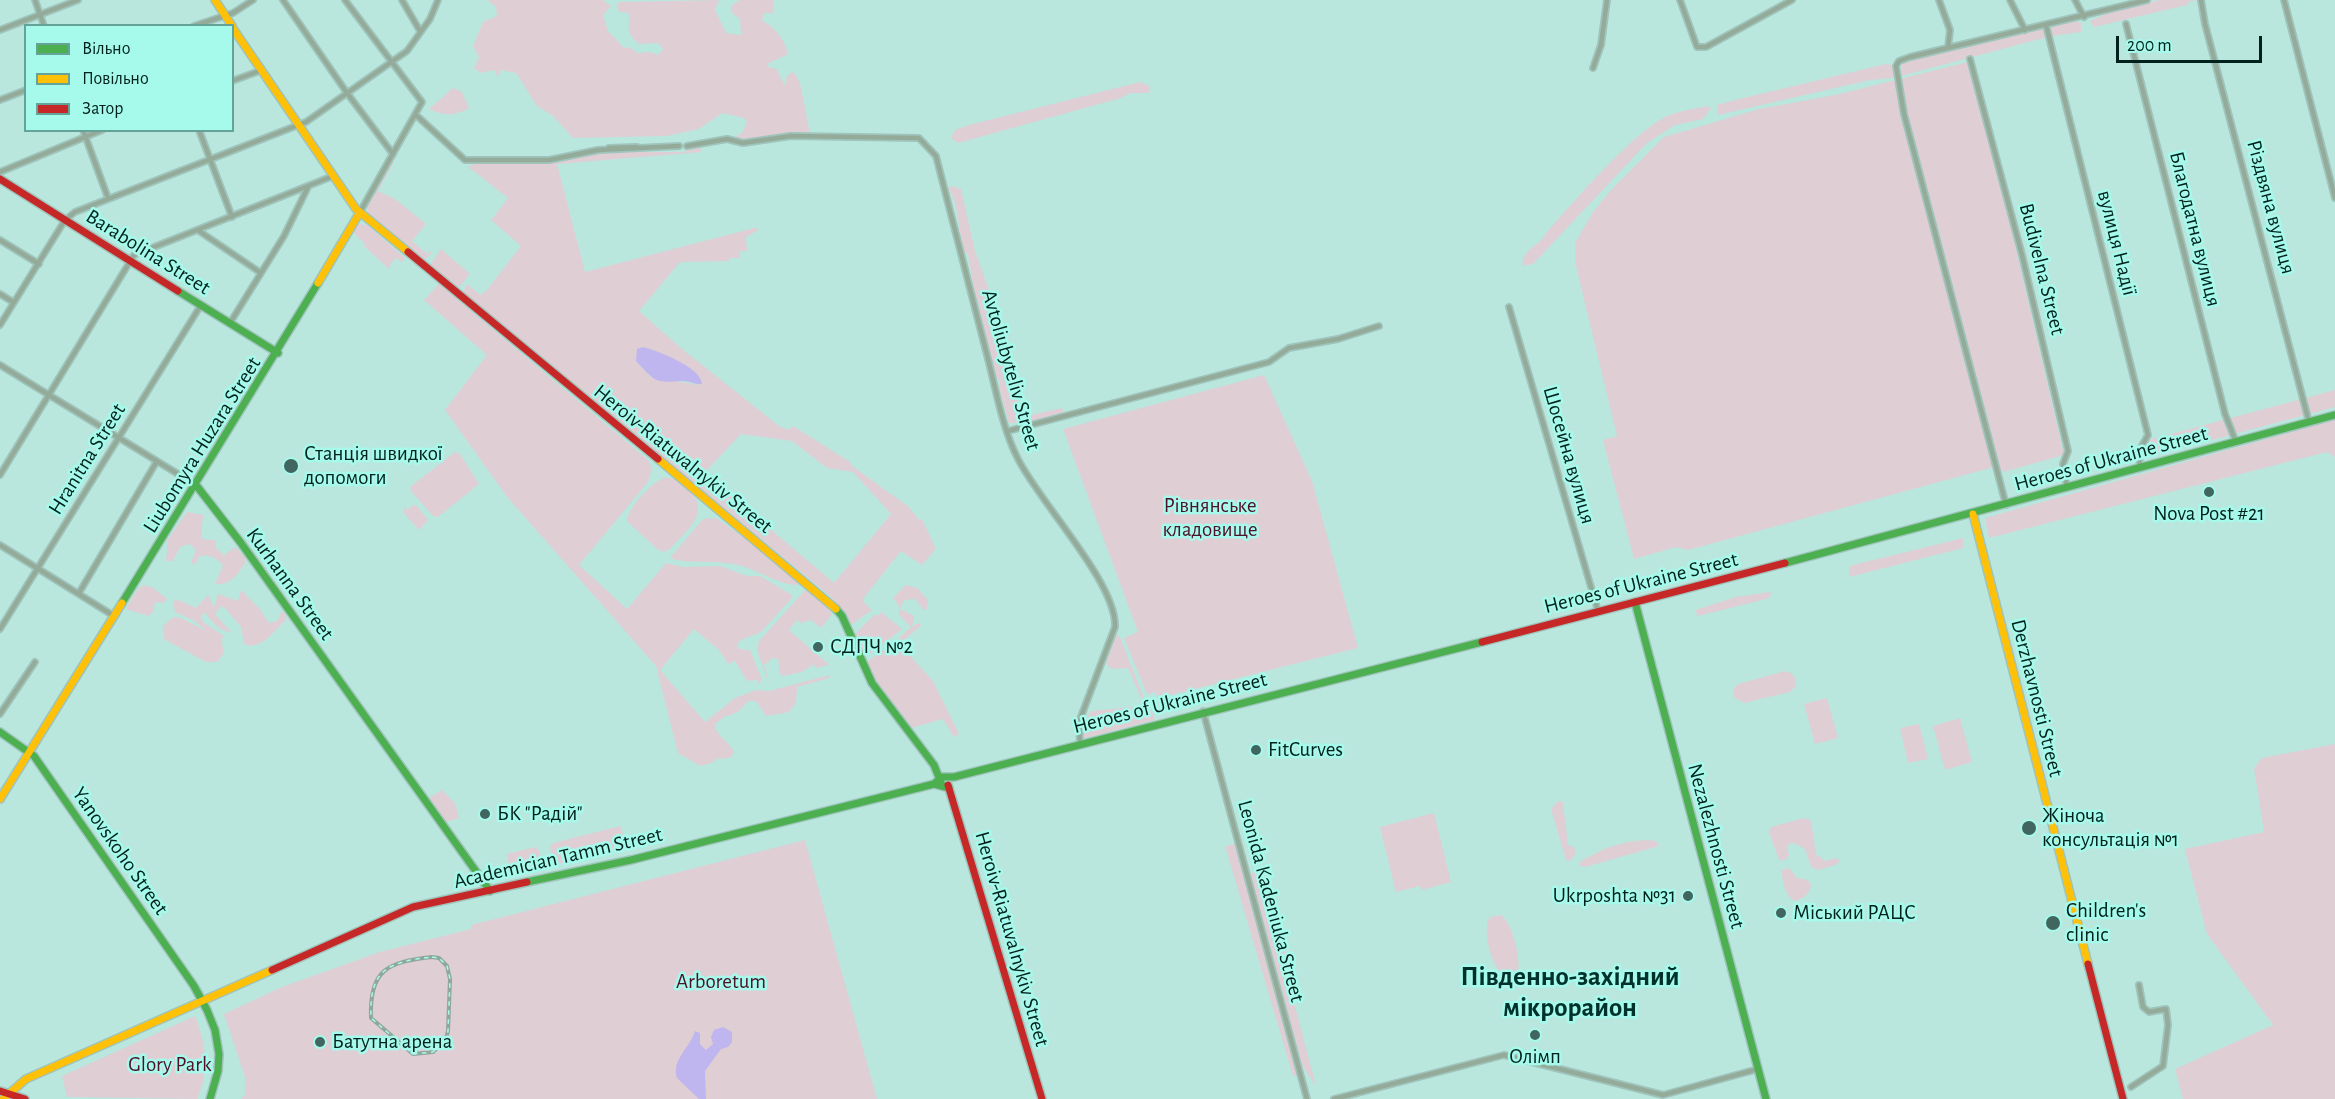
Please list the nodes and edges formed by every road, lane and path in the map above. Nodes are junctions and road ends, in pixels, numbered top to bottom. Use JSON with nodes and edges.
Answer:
{"nodes":[{"id":1,"x":35,"y":0,"type":"edge"},
{"id":2,"x":78,"y":0,"type":"edge"},
{"id":3,"x":215,"y":0,"type":"edge"},
{"id":4,"x":253,"y":0,"type":"edge"},
{"id":5,"x":283,"y":0,"type":"edge"},
{"id":6,"x":345,"y":0,"type":"edge"},
{"id":7,"x":402,"y":0,"type":"edge"},
{"id":8,"x":438,"y":0,"type":"edge"},
{"id":9,"x":1607,"y":0,"type":"edge"},
{"id":10,"x":1680,"y":0,"type":"edge"},
{"id":11,"x":1792,"y":0,"type":"edge"},
{"id":12,"x":1939,"y":0,"type":"edge"},
{"id":13,"x":2010,"y":0,"type":"edge"},
{"id":14,"x":2075,"y":0,"type":"edge"},
{"id":15,"x":2147,"y":0,"type":"edge"},
{"id":16,"x":2201,"y":0,"type":"edge"},
{"id":17,"x":2284,"y":0,"type":"edge"},
{"id":18,"x":224,"y":14,"type":"junction"},
{"id":19,"x":40,"y":15,"type":"junction"},
{"id":20,"x":2084,"y":16,"type":"junction"},
{"id":21,"x":43,"y":24,"type":"edge"},
{"id":22,"x":199,"y":24,"type":"edge"},
{"id":23,"x":231,"y":24,"type":"edge"},
{"id":24,"x":2126,"y":24,"type":"dead end"},
{"id":25,"x":2046,"y":25,"type":"junction"},
{"id":26,"x":234,"y":29,"type":"edge"},
{"id":27,"x":0,"y":30,"type":"edge"},
{"id":28,"x":2025,"y":30,"type":"junction"},
{"id":29,"x":420,"y":31,"type":"junction"},
{"id":30,"x":1948,"y":48,"type":"junction"},
{"id":31,"x":1970,"y":59,"type":"dead end"},
{"id":32,"x":391,"y":62,"type":"junction"},
{"id":33,"x":1593,"y":68,"type":"dead end"},
{"id":34,"x":262,"y":70,"type":"junction"},
{"id":35,"x":234,"y":80,"type":"edge"},
{"id":36,"x":24,"y":91,"type":"edge"},
{"id":37,"x":347,"y":93,"type":"junction"},
{"id":38,"x":0,"y":100,"type":"edge"},
{"id":39,"x":416,"y":116,"type":"junction"},
{"id":40,"x":299,"y":124,"type":"junction"},
{"id":41,"x":200,"y":132,"type":"edge"},
{"id":42,"x":85,"y":133,"type":"edge"},
{"id":43,"x":679,"y":146,"type":"dead end"},
{"id":44,"x":687,"y":146,"type":"dead end"},
{"id":45,"x":393,"y":154,"type":"junction"},
{"id":46,"x":209,"y":158,"type":"junction"},
{"id":47,"x":0,"y":172,"type":"edge"},
{"id":48,"x":333,"y":176,"type":"junction"},
{"id":49,"x":0,"y":179,"type":"edge"},
{"id":50,"x":308,"y":187,"type":"junction"},
{"id":51,"x":108,"y":198,"type":"junction"},
{"id":52,"x":2335,"y":198,"type":"edge"},
{"id":53,"x":360,"y":212,"type":"junction"},
{"id":54,"x":232,"y":217,"type":"junction"},
{"id":55,"x":65,"y":220,"type":"junction"},
{"id":56,"x":199,"y":230,"type":"junction"},
{"id":57,"x":0,"y":240,"type":"edge"},
{"id":58,"x":132,"y":262,"type":"junction"},
{"id":59,"x":39,"y":264,"type":"junction"},
{"id":60,"x":261,"y":273,"type":"junction"},
{"id":61,"x":0,"y":294,"type":"edge"},
{"id":62,"x":13,"y":302,"type":"junction"},
{"id":63,"x":201,"y":305,"type":"junction"},
{"id":64,"x":1509,"y":307,"type":"dead end"},
{"id":65,"x":230,"y":322,"type":"junction"},
{"id":66,"x":0,"y":325,"type":"edge"},
{"id":67,"x":1379,"y":326,"type":"dead end"},
{"id":68,"x":278,"y":353,"type":"junction"},
{"id":69,"x":0,"y":365,"type":"edge"},
{"id":70,"x":49,"y":394,"type":"junction"},
{"id":71,"x":2335,"y":415,"type":"edge"},
{"id":72,"x":2309,"y":422,"type":"junction"},
{"id":73,"x":1008,"y":431,"type":"junction"},
{"id":74,"x":120,"y":438,"type":"junction"},
{"id":75,"x":2236,"y":442,"type":"junction"},
{"id":76,"x":157,"y":461,"type":"junction"},
{"id":77,"x":2140,"y":468,"type":"junction"},
{"id":78,"x":0,"y":475,"type":"edge"},
{"id":79,"x":195,"y":485,"type":"junction"},
{"id":80,"x":2067,"y":488,"type":"junction"},
{"id":81,"x":2006,"y":505,"type":"junction"},
{"id":82,"x":1973,"y":514,"type":"junction"},
{"id":83,"x":0,"y":545,"type":"edge"},
{"id":84,"x":38,"y":568,"type":"junction"},
{"id":85,"x":79,"y":593,"type":"junction"},
{"id":86,"x":1635,"y":602,"type":"junction"},
{"id":87,"x":1598,"y":611,"type":"junction"},
{"id":88,"x":114,"y":616,"type":"junction"},
{"id":89,"x":0,"y":629,"type":"edge"},
{"id":90,"x":35,"y":662,"type":"dead end"},
{"id":91,"x":1203,"y":711,"type":"junction"},
{"id":92,"x":0,"y":714,"type":"edge"},
{"id":93,"x":0,"y":732,"type":"edge"},
{"id":94,"x":1080,"y":743,"type":"junction"},
{"id":95,"x":30,"y":751,"type":"junction"},
{"id":96,"x":942,"y":781,"type":"junction"},
{"id":97,"x":0,"y":799,"type":"edge"},
{"id":98,"x":490,"y":891,"type":"junction"},
{"id":99,"x":2139,"y":986,"type":"dead end"},
{"id":100,"x":201,"y":1000,"type":"junction"},
{"id":101,"x":1758,"y":1069,"type":"junction"},
{"id":102,"x":2131,"y":1087,"type":"dead end"},
{"id":103,"x":3,"y":1094,"type":"edge"},
{"id":104,"x":26,"y":1099,"type":"edge"},
{"id":105,"x":210,"y":1099,"type":"edge"},
{"id":106,"x":1042,"y":1099,"type":"edge"},
{"id":107,"x":1307,"y":1099,"type":"edge"},
{"id":108,"x":1334,"y":1099,"type":"edge"},
{"id":109,"x":1766,"y":1099,"type":"edge"},
{"id":110,"x":2123,"y":1099,"type":"edge"}],
"edges":[{"from":1,"to":19,"type":"street"},
{"from":2,"to":19,"type":"street"},
{"from":3,"to":18,"type":"main road","name":"Heroiv-Riatuvalnykiv Street"},
{"from":4,"to":18,"type":"street"},
{"from":5,"to":37,"type":"street"},
{"from":6,"to":32,"type":"street"},
{"from":7,"to":29,"type":"street"},
{"from":8,"to":29,"type":"street"},
{"from":9,"to":33,"type":"street"},
{"from":10,"to":11,"type":"street"},
{"from":12,"to":30,"type":"street"},
{"from":13,"to":28,"type":"street"},
{"from":14,"to":20,"type":"street"},
{"from":15,"to":20,"type":"street"},
{"from":16,"to":72,"type":"street","name":"Різдвяна вулиця"},
{"from":17,"to":52,"type":"street"},
{"from":18,"to":22,"type":"street"},
{"from":18,"to":23,"type":"main road","name":"Heroiv-Riatuvalnykiv Street"},
{"from":19,"to":21,"type":"street"},
{"from":19,"to":27,"type":"street"},
{"from":20,"to":25,"type":"street"},
{"from":24,"to":75,"type":"street","name":"Благодатна вулиця"},
{"from":25,"to":28,"type":"street"},
{"from":25,"to":77,"type":"street","name":"вулиця Надії"},
{"from":26,"to":34,"type":"main road","name":"Heroiv-Riatuvalnykiv Street"},
{"from":28,"to":30,"type":"street"},
{"from":29,"to":32,"type":"street"},
{"from":30,"to":81,"type":"street"},
{"from":31,"to":80,"type":"street","name":"Budivelna Street"},
{"from":32,"to":37,"type":"street"},
{"from":32,"to":39,"type":"street","name":"Liubomyra Huzara Street"},
{"from":34,"to":35,"type":"street"},
{"from":34,"to":40,"type":"main road","name":"Heroiv-Riatuvalnykiv Street"},
{"from":36,"to":38,"type":"street"},
{"from":37,"to":40,"type":"street"},
{"from":37,"to":45,"type":"street"},
{"from":39,"to":43,"type":"street"},
{"from":39,"to":45,"type":"street","name":"Liubomyra Huzara Street"},
{"from":40,"to":46,"type":"street"},
{"from":40,"to":48,"type":"main road","name":"Heroiv-Riatuvalnykiv Street"},
{"from":41,"to":46,"type":"street"},
{"from":42,"to":47,"type":"street"},
{"from":42,"to":51,"type":"street"},
{"from":44,"to":73,"type":"street","name":"Avtoliubyteliv Street"},
{"from":45,"to":53,"type":"street","name":"Liubomyra Huzara Street"},
{"from":46,"to":51,"type":"street"},
{"from":46,"to":54,"type":"street"},
{"from":48,"to":50,"type":"street"},
{"from":48,"to":53,"type":"main road","name":"Heroiv-Riatuvalnykiv Street"},
{"from":49,"to":55,"type":"main road","name":"Barabolina Street"},
{"from":50,"to":54,"type":"street"},
{"from":50,"to":60,"type":"street"},
{"from":51,"to":55,"type":"street"},
{"from":53,"to":68,"type":"main road","name":"Liubomyra Huzara Street"},
{"from":53,"to":96,"type":"main road","name":"Heroiv-Riatuvalnykiv Street"},
{"from":54,"to":56,"type":"street"},
{"from":55,"to":58,"type":"main road","name":"Barabolina Street"},
{"from":55,"to":59,"type":"street"},
{"from":56,"to":58,"type":"street"},
{"from":56,"to":60,"type":"street"},
{"from":57,"to":59,"type":"street"},
{"from":58,"to":63,"type":"main road","name":"Barabolina Street"},
{"from":58,"to":70,"type":"street"},
{"from":59,"to":62,"type":"street"},
{"from":60,"to":65,"type":"street"},
{"from":61,"to":62,"type":"street"},
{"from":62,"to":66,"type":"street"},
{"from":63,"to":65,"type":"main road","name":"Barabolina Street"},
{"from":63,"to":74,"type":"street","name":"Hranitna Street"},
{"from":64,"to":87,"type":"street","name":"Шосейна вулиця"},
{"from":65,"to":68,"type":"main road","name":"Barabolina Street"},
{"from":67,"to":73,"type":"street"},
{"from":68,"to":79,"type":"main road","name":"Liubomyra Huzara Street"},
{"from":69,"to":70,"type":"street","name":"Kurhanna Street"},
{"from":70,"to":74,"type":"street","name":"Kurhanna Street"},
{"from":70,"to":78,"type":"street"},
{"from":71,"to":72,"type":"main road","name":"Heroes of Ukraine Street"},
{"from":72,"to":75,"type":"main road","name":"Heroes of Ukraine Street"},
{"from":73,"to":94,"type":"street","name":"Avtoliubyteliv Street"},
{"from":74,"to":76,"type":"street","name":"Kurhanna Street"},
{"from":74,"to":84,"type":"street","name":"Hranitna Street"},
{"from":75,"to":77,"type":"main road","name":"Heroes of Ukraine Street"},
{"from":76,"to":79,"type":"street","name":"Kurhanna Street"},
{"from":76,"to":85,"type":"street"},
{"from":77,"to":80,"type":"main road","name":"Heroes of Ukraine Street"},
{"from":79,"to":88,"type":"main road","name":"Liubomyra Huzara Street"},
{"from":79,"to":98,"type":"main road","name":"Kurhanna Street"},
{"from":80,"to":81,"type":"main road","name":"Heroes of Ukraine Street"},
{"from":81,"to":82,"type":"main road","name":"Heroes of Ukraine Street"},
{"from":82,"to":86,"type":"main road","name":"Heroes of Ukraine Street"},
{"from":82,"to":110,"type":"main road","name":"Derzhavnosti Street"},
{"from":83,"to":84,"type":"street"},
{"from":84,"to":85,"type":"street"},
{"from":84,"to":89,"type":"street","name":"Hranitna Street"},
{"from":85,"to":88,"type":"street"},
{"from":86,"to":87,"type":"main road","name":"Heroes of Ukraine Street"},
{"from":86,"to":101,"type":"main road","name":"Nezalezhnosti Street"},
{"from":87,"to":91,"type":"main road","name":"Heroes of Ukraine Street"},
{"from":88,"to":95,"type":"main road","name":"Liubomyra Huzara Street"},
{"from":90,"to":92,"type":"street"},
{"from":91,"to":94,"type":"main road","name":"Heroes of Ukraine Street"},
{"from":91,"to":107,"type":"street","name":"Leonida Kadeniuka Street"},
{"from":93,"to":95,"type":"main road","name":"Yanovskoho Street"},
{"from":94,"to":96,"type":"main road","name":"Heroes of Ukraine Street"},
{"from":95,"to":97,"type":"main road","name":"Liubomyra Huzara Street"},
{"from":95,"to":100,"type":"main road","name":"Yanovskoho Street"},
{"from":96,"to":98,"type":"main road","name":"Academician Tamm Street"},
{"from":96,"to":106,"type":"main road","name":"Heroiv-Riatuvalnykiv Street"},
{"from":98,"to":100,"type":"main road","name":"Academician Tamm Street"},
{"from":99,"to":102,"type":"street"},
{"from":100,"to":103,"type":"main road","name":"Academician Tamm Street"},
{"from":100,"to":105,"type":"main road","name":"Yanovskoho Street"},
{"from":101,"to":108,"type":"street"},
{"from":101,"to":109,"type":"main road","name":"Nezalezhnosti Street"},
{"from":103,"to":104,"type":"main road"}]}
